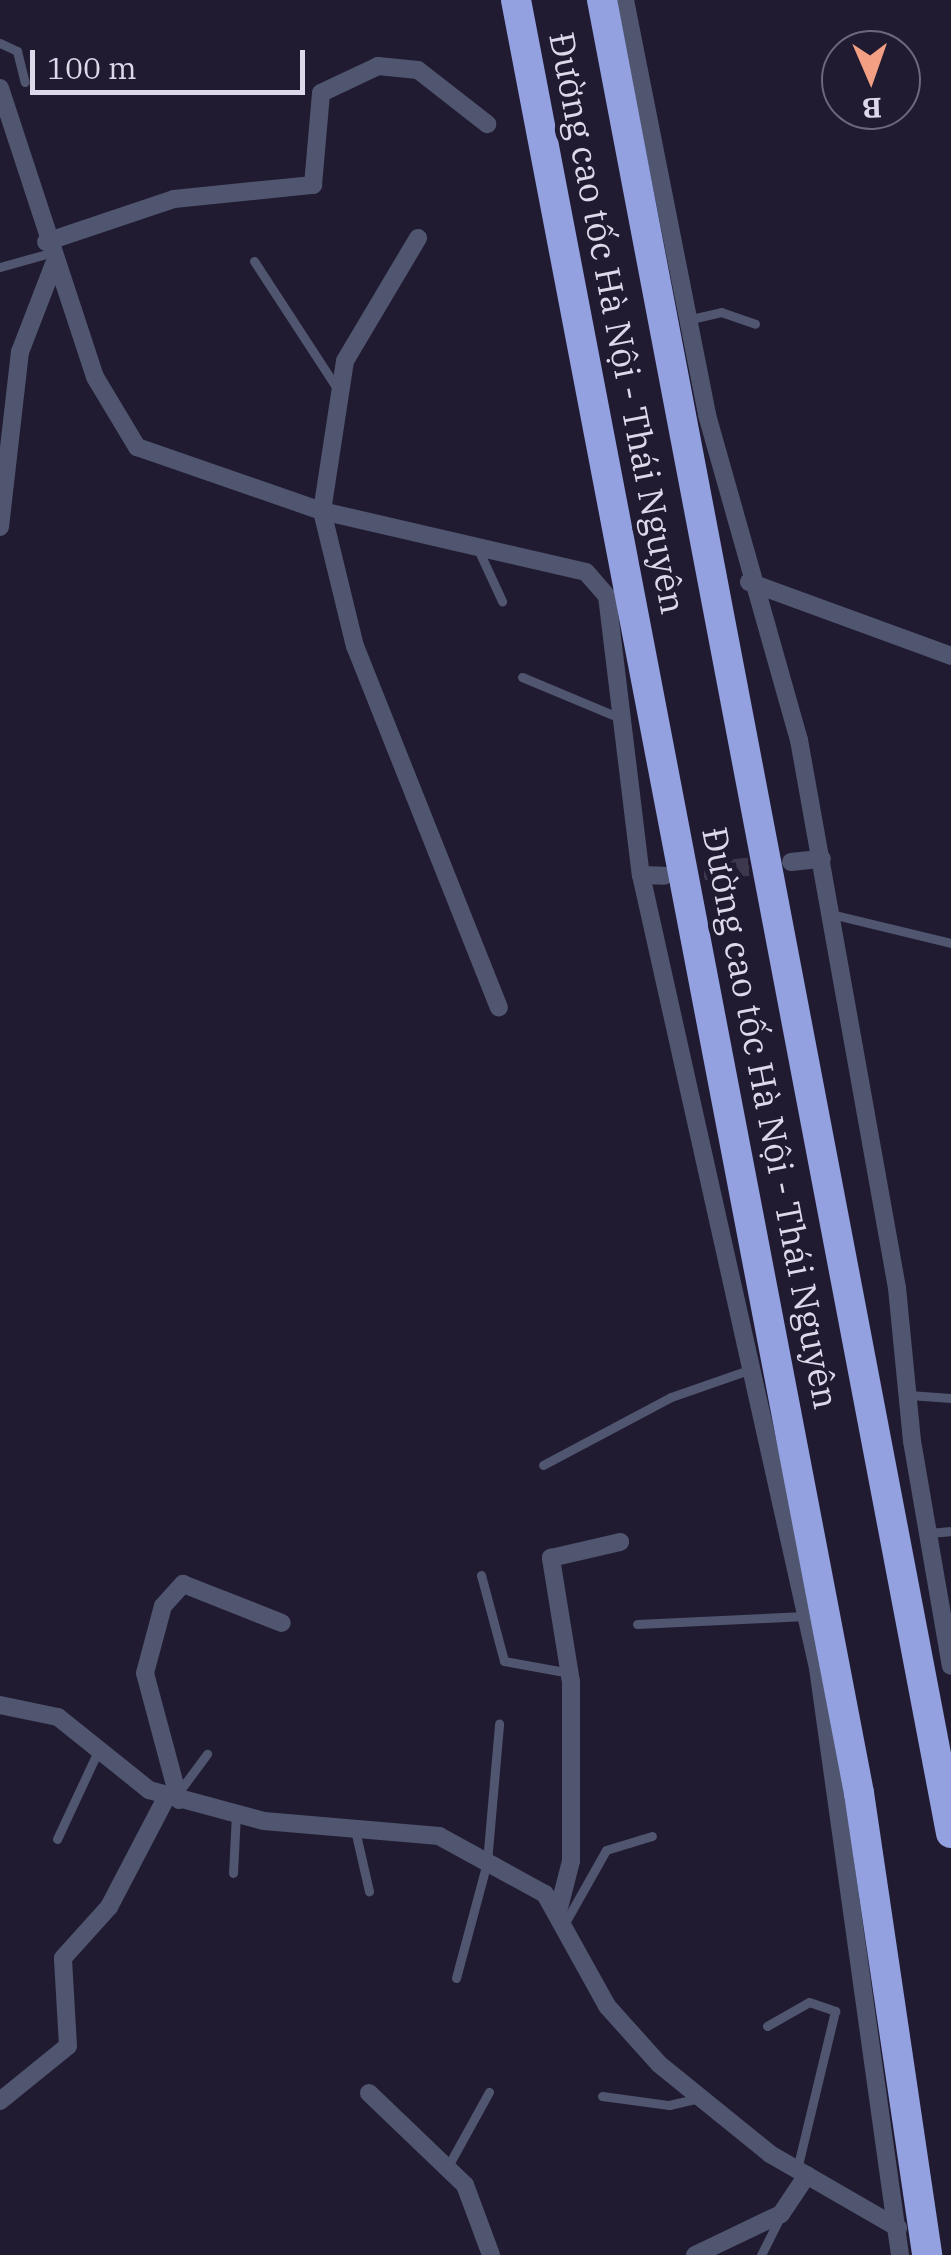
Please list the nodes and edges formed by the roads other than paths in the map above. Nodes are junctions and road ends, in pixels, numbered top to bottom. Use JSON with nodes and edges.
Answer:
{"nodes":[{"id":1,"x":516,"y":0,"type":"edge"},
{"id":2,"x":602,"y":0,"type":"edge"},
{"id":3,"x":625,"y":0,"type":"edge"},
{"id":4,"x":0,"y":42,"type":"edge"},
{"id":5,"x":25,"y":82,"type":"dead end"},
{"id":6,"x":0,"y":88,"type":"edge"},
{"id":7,"x":487,"y":124,"type":"dead end"},
{"id":8,"x":418,"y":238,"type":"dead end"},
{"id":9,"x":50,"y":253,"type":"junction"},
{"id":10,"x":254,"y":260,"type":"dead end"},
{"id":11,"x":0,"y":266,"type":"edge"},
{"id":12,"x":686,"y":320,"type":"junction"},
{"id":13,"x":756,"y":324,"type":"dead end"},
{"id":14,"x":336,"y":389,"type":"junction"},
{"id":15,"x":3,"y":468,"type":"edge"},
{"id":16,"x":322,"y":511,"type":"junction"},
{"id":17,"x":0,"y":526,"type":"edge"},
{"id":18,"x":476,"y":544,"type":"junction"},
{"id":19,"x":749,"y":582,"type":"junction"},
{"id":20,"x":502,"y":601,"type":"dead end"},
{"id":21,"x":951,"y":656,"type":"edge"},
{"id":22,"x":522,"y":677,"type":"dead end"},
{"id":23,"x":623,"y":719,"type":"junction"},
{"id":24,"x":822,"y":859,"type":"junction"},
{"id":25,"x":790,"y":862,"type":"tunnel mouth"},
{"id":26,"x":642,"y":875,"type":"junction"},
{"id":27,"x":664,"y":876,"type":"tunnel mouth"},
{"id":28,"x":831,"y":914,"type":"junction"},
{"id":29,"x":951,"y":943,"type":"edge"},
{"id":30,"x":499,"y":1007,"type":"dead end"},
{"id":31,"x":752,"y":1369,"type":"junction"},
{"id":32,"x":907,"y":1394,"type":"junction"},
{"id":33,"x":951,"y":1398,"type":"edge"},
{"id":34,"x":543,"y":1465,"type":"dead end"},
{"id":35,"x":951,"y":1532,"type":"edge"},
{"id":36,"x":927,"y":1533,"type":"junction"},
{"id":37,"x":620,"y":1542,"type":"dead end"},
{"id":38,"x":481,"y":1575,"type":"dead end"},
{"id":39,"x":808,"y":1616,"type":"junction"},
{"id":40,"x":282,"y":1623,"type":"dead end"},
{"id":41,"x":637,"y":1624,"type":"dead end"},
{"id":42,"x":951,"y":1666,"type":"edge"},
{"id":43,"x":570,"y":1673,"type":"junction"},
{"id":44,"x":0,"y":1705,"type":"edge"},
{"id":45,"x":499,"y":1724,"type":"dead end"},
{"id":46,"x":98,"y":1752,"type":"junction"},
{"id":47,"x":207,"y":1754,"type":"dead end"},
{"id":48,"x":175,"y":1796,"type":"junction"},
{"id":49,"x":235,"y":1819,"type":"junction"},
{"id":50,"x":951,"y":1833,"type":"edge"},
{"id":51,"x":355,"y":1834,"type":"junction"},
{"id":52,"x":652,"y":1836,"type":"dead end"},
{"id":53,"x":57,"y":1839,"type":"dead end"},
{"id":54,"x":487,"y":1862,"type":"junction"},
{"id":55,"x":233,"y":1872,"type":"dead end"},
{"id":56,"x":369,"y":1891,"type":"dead end"},
{"id":57,"x":562,"y":1914,"type":"junction"},
{"id":58,"x":456,"y":1978,"type":"dead end"},
{"id":59,"x":768,"y":2026,"type":"dead end"},
{"id":60,"x":489,"y":2092,"type":"dead end"},
{"id":61,"x":368,"y":2093,"type":"dead end"},
{"id":62,"x":602,"y":2096,"type":"dead end"},
{"id":63,"x":699,"y":2098,"type":"junction"},
{"id":64,"x":0,"y":2101,"type":"edge"},
{"id":65,"x":446,"y":2170,"type":"junction"},
{"id":66,"x":802,"y":2172,"type":"junction"},
{"id":67,"x":782,"y":2214,"type":"junction"},
{"id":68,"x":898,"y":2228,"type":"junction"},
{"id":69,"x":491,"y":2255,"type":"edge"},
{"id":70,"x":695,"y":2255,"type":"edge"},
{"id":71,"x":761,"y":2255,"type":"edge"},
{"id":72,"x":900,"y":2255,"type":"edge"},
{"id":73,"x":927,"y":2255,"type":"edge"}],
"edges":[{"from":1,"to":73,"type":"highway","name":"Đường cao tốc Hà Nội - Thái Nguyên"},
{"from":2,"to":50,"type":"highway","name":"Đường cao tốc Hà Nội - Thái Nguyên"},
{"from":3,"to":12,"type":"street"},
{"from":4,"to":5,"type":"lane"},
{"from":6,"to":9,"type":"street"},
{"from":7,"to":9,"type":"street"},
{"from":8,"to":14,"type":"street"},
{"from":9,"to":11,"type":"lane"},
{"from":9,"to":15,"type":"street"},
{"from":9,"to":16,"type":"street"},
{"from":10,"to":14,"type":"lane"},
{"from":12,"to":13,"type":"lane"},
{"from":12,"to":19,"type":"street"},
{"from":14,"to":16,"type":"street"},
{"from":15,"to":17,"type":"street"},
{"from":16,"to":18,"type":"street"},
{"from":16,"to":30,"type":"street"},
{"from":18,"to":20,"type":"lane"},
{"from":18,"to":23,"type":"street"},
{"from":19,"to":21,"type":"street"},
{"from":19,"to":24,"type":"street"},
{"from":22,"to":23,"type":"lane"},
{"from":23,"to":26,"type":"street"},
{"from":24,"to":25,"type":"street"},
{"from":24,"to":28,"type":"street"},
{"from":26,"to":27,"type":"street"},
{"from":26,"to":31,"type":"street"},
{"from":28,"to":29,"type":"lane"},
{"from":28,"to":32,"type":"street"},
{"from":31,"to":34,"type":"lane"},
{"from":31,"to":39,"type":"street"},
{"from":32,"to":33,"type":"lane"},
{"from":32,"to":36,"type":"street"},
{"from":35,"to":36,"type":"lane"},
{"from":36,"to":42,"type":"street"},
{"from":37,"to":43,"type":"street"},
{"from":38,"to":43,"type":"lane"},
{"from":39,"to":41,"type":"lane"},
{"from":39,"to":68,"type":"street"},
{"from":40,"to":48,"type":"street"},
{"from":43,"to":57,"type":"street"},
{"from":44,"to":46,"type":"street"},
{"from":45,"to":54,"type":"lane"},
{"from":46,"to":48,"type":"street"},
{"from":46,"to":53,"type":"lane"},
{"from":47,"to":48,"type":"lane"},
{"from":48,"to":49,"type":"street"},
{"from":48,"to":64,"type":"street"},
{"from":49,"to":51,"type":"street"},
{"from":49,"to":55,"type":"lane"},
{"from":51,"to":54,"type":"street"},
{"from":51,"to":56,"type":"lane"},
{"from":52,"to":57,"type":"lane"},
{"from":54,"to":57,"type":"street"},
{"from":54,"to":58,"type":"lane"},
{"from":57,"to":63,"type":"street"},
{"from":59,"to":66,"type":"lane"},
{"from":60,"to":65,"type":"lane"},
{"from":61,"to":65,"type":"street"},
{"from":62,"to":63,"type":"lane"},
{"from":63,"to":66,"type":"street"},
{"from":65,"to":69,"type":"street"},
{"from":66,"to":67,"type":"street"},
{"from":66,"to":68,"type":"street"},
{"from":67,"to":70,"type":"street"},
{"from":67,"to":71,"type":"lane"},
{"from":68,"to":72,"type":"street"}]}
